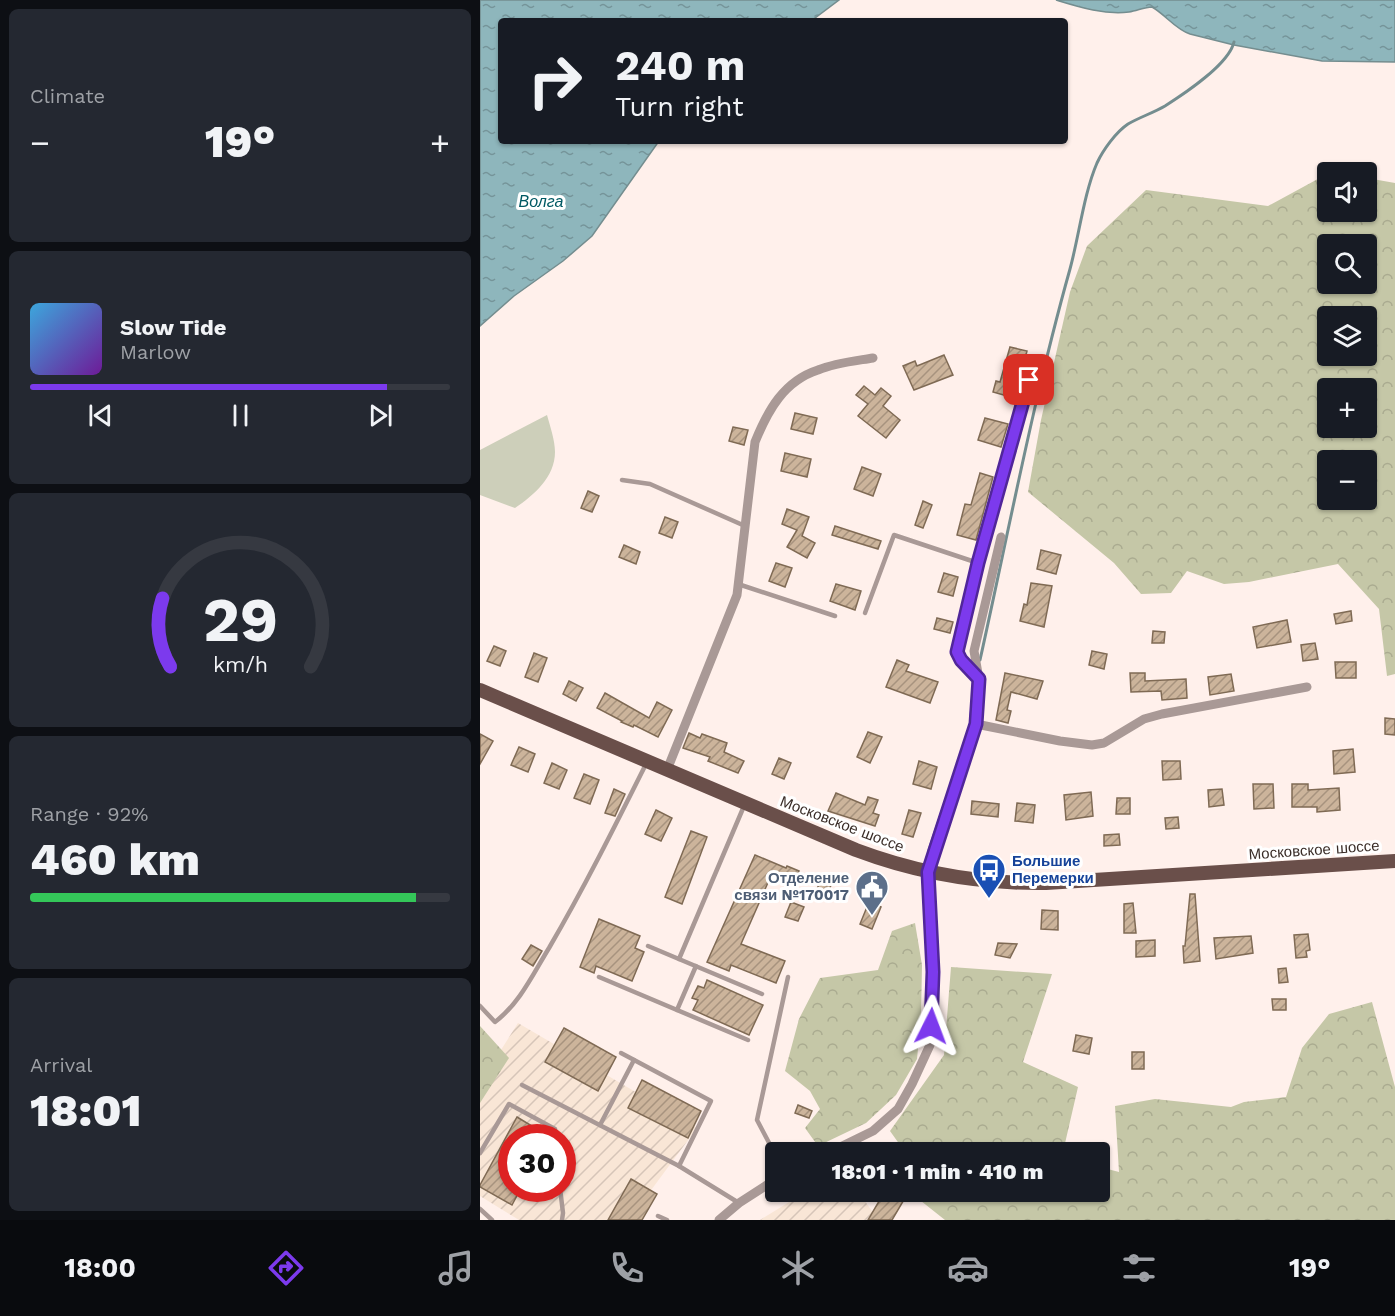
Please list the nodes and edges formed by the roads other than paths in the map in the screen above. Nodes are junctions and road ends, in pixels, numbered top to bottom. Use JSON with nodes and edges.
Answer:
{"nodes":[{"id":1,"x":873,"y":358,"type":"dead end"},
{"id":2,"x":1029,"y":380,"type":"dead end"},
{"id":3,"x":621,"y":480,"type":"dead end"},
{"id":4,"x":745,"y":526,"type":"junction"},
{"id":5,"x":1001,"y":537,"type":"dead end"},
{"id":6,"x":978,"y":563,"type":"junction"},
{"id":7,"x":738,"y":584,"type":"junction"},
{"id":8,"x":865,"y":613,"type":"dead end"},
{"id":9,"x":835,"y":616,"type":"dead end"},
{"id":10,"x":979,"y":679,"type":"junction"},
{"id":11,"x":1307,"y":687,"type":"dead end"},
{"id":12,"x":480,"y":690,"type":"edge"},
{"id":13,"x":976,"y":724,"type":"junction"},
{"id":14,"x":647,"y":762,"type":"junction"},
{"id":15,"x":668,"y":770,"type":"junction"},
{"id":16,"x":745,"y":803,"type":"junction"},
{"id":17,"x":1395,"y":861,"type":"edge"},
{"id":18,"x":928,"y":872,"type":"junction"},
{"id":19,"x":648,"y":946,"type":"dead end"},
{"id":20,"x":679,"y":959,"type":"junction"},
{"id":21,"x":696,"y":966,"type":"junction"},
{"id":22,"x":599,"y":977,"type":"dead end"},
{"id":23,"x":788,"y":977,"type":"dead end"},
{"id":24,"x":762,"y":994,"type":"dead end"},
{"id":25,"x":480,"y":1006,"type":"edge"},
{"id":26,"x":677,"y":1010,"type":"junction"},
{"id":27,"x":748,"y":1040,"type":"dead end"},
{"id":28,"x":621,"y":1053,"type":"dead end"},
{"id":29,"x":634,"y":1060,"type":"junction"},
{"id":30,"x":522,"y":1085,"type":"dead end"},
{"id":31,"x":546,"y":1124,"type":"edge"},
{"id":32,"x":600,"y":1125,"type":"junction"},
{"id":33,"x":769,"y":1142,"type":"edge"},
{"id":34,"x":850,"y":1142,"type":"edge"},
{"id":35,"x":480,"y":1153,"type":"edge"},
{"id":36,"x":679,"y":1166,"type":"junction"},
{"id":37,"x":765,"y":1186,"type":"edge"},
{"id":38,"x":562,"y":1202,"type":"edge"},
{"id":39,"x":739,"y":1203,"type":"junction"},
{"id":40,"x":480,"y":1209,"type":"edge"},
{"id":41,"x":658,"y":1216,"type":"dead end"},
{"id":42,"x":492,"y":1220,"type":"edge"},
{"id":43,"x":562,"y":1220,"type":"edge"},
{"id":44,"x":667,"y":1220,"type":"edge"},
{"id":45,"x":719,"y":1220,"type":"edge"}],
"edges":[{"from":1,"to":4,"type":"street"},
{"from":2,"to":6,"type":"street"},
{"from":3,"to":4,"type":"lane"},
{"from":4,"to":7,"type":"street"},
{"from":5,"to":10,"type":"street"},
{"from":6,"to":8,"type":"lane"},
{"from":6,"to":10,"type":"street"},
{"from":7,"to":9,"type":"lane"},
{"from":7,"to":15,"type":"street"},
{"from":10,"to":13,"type":"street"},
{"from":11,"to":13,"type":"street"},
{"from":12,"to":14,"type":"main road","name":"Московское шоссе"},
{"from":13,"to":18,"type":"street"},
{"from":14,"to":15,"type":"main road","name":"Московское шоссе"},
{"from":14,"to":25,"type":"lane"},
{"from":15,"to":16,"type":"main road","name":"Московское шоссе"},
{"from":16,"to":18,"type":"main road","name":"Московское шоссе"},
{"from":16,"to":20,"type":"lane"},
{"from":17,"to":18,"type":"main road","name":"Московское шоссе"},
{"from":18,"to":34,"type":"street"},
{"from":19,"to":20,"type":"lane"},
{"from":20,"to":21,"type":"lane"},
{"from":21,"to":24,"type":"lane"},
{"from":21,"to":26,"type":"lane"},
{"from":22,"to":26,"type":"lane"},
{"from":23,"to":33,"type":"lane"},
{"from":26,"to":27,"type":"lane"},
{"from":28,"to":29,"type":"lane"},
{"from":29,"to":32,"type":"lane"},
{"from":29,"to":36,"type":"lane"},
{"from":30,"to":32,"type":"lane"},
{"from":31,"to":35,"type":"lane"},
{"from":32,"to":36,"type":"lane"},
{"from":36,"to":39,"type":"lane"},
{"from":37,"to":39,"type":"street"},
{"from":38,"to":43,"type":"lane"},
{"from":39,"to":45,"type":"street"},
{"from":40,"to":42,"type":"lane"},
{"from":41,"to":44,"type":"lane"}]}
